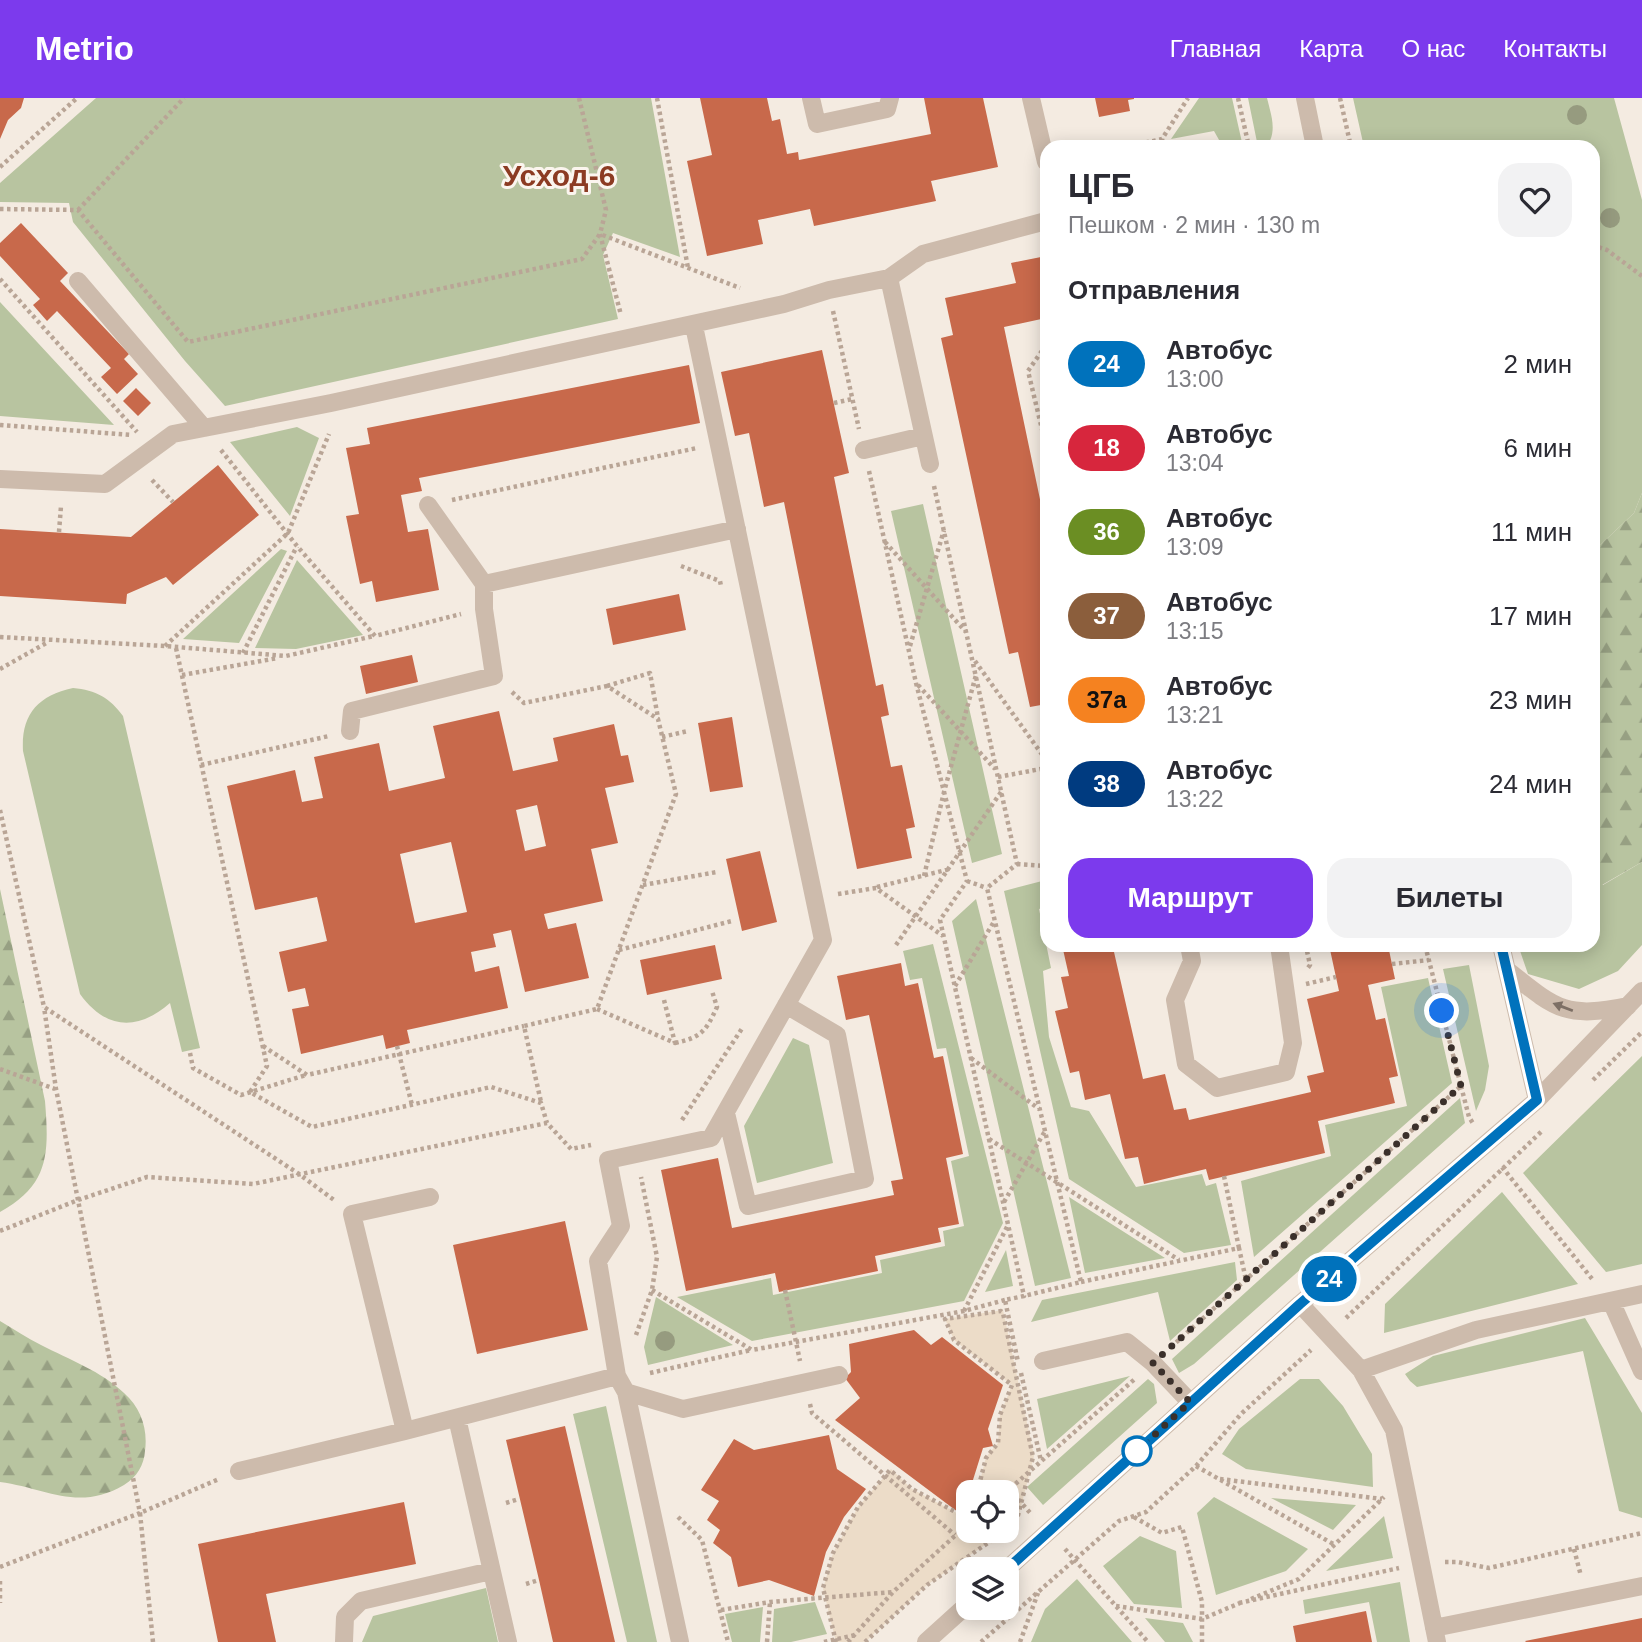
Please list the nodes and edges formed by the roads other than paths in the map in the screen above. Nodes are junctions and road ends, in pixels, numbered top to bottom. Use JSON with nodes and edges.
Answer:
{"nodes":[{"id":1,"x":811,"y":98,"type":"edge"},
{"id":2,"x":890,"y":98,"type":"edge"},
{"id":3,"x":1031,"y":98,"type":"edge"},
{"id":4,"x":1306,"y":98,"type":"edge"},
{"id":5,"x":1041,"y":140,"type":"edge"},
{"id":6,"x":1314,"y":140,"type":"edge"},
{"id":7,"x":1040,"y":223,"type":"edge"},
{"id":8,"x":889,"y":278,"type":"junction"},
{"id":9,"x":78,"y":281,"type":"dead end"},
{"id":10,"x":694,"y":326,"type":"junction"},
{"id":11,"x":204,"y":428,"type":"junction"},
{"id":12,"x":923,"y":436,"type":"junction"},
{"id":13,"x":864,"y":450,"type":"road end"},
{"id":14,"x":930,"y":464,"type":"dead end"},
{"id":15,"x":0,"y":479,"type":"edge"},
{"id":16,"x":428,"y":505,"type":"road end"},
{"id":17,"x":737,"y":529,"type":"junction"},
{"id":18,"x":484,"y":584,"type":"junction"},
{"id":19,"x":351,"y":731,"type":"road end"},
{"id":20,"x":1190,"y":952,"type":"edge"},
{"id":21,"x":1280,"y":952,"type":"edge"},
{"id":22,"x":1503,"y":952,"type":"edge"},
{"id":23,"x":1507,"y":971,"type":"junction"},
{"id":24,"x":1642,"y":991,"type":"edge"},
{"id":25,"x":786,"y":1005,"type":"junction"},
{"id":26,"x":1628,"y":1006,"type":"junction"},
{"id":27,"x":1537,"y":1100,"type":"junction"},
{"id":28,"x":726,"y":1113,"type":"junction"},
{"id":29,"x":430,"y":1197,"type":"dead end"},
{"id":30,"x":1642,"y":1294,"type":"edge"},
{"id":31,"x":1611,"y":1301,"type":"junction"},
{"id":32,"x":1300,"y":1304,"type":"junction"},
{"id":33,"x":1043,"y":1361,"type":"dead end"},
{"id":34,"x":1361,"y":1370,"type":"junction"},
{"id":35,"x":1642,"y":1371,"type":"edge"},
{"id":36,"x":839,"y":1375,"type":"dead end"},
{"id":37,"x":617,"y":1376,"type":"junction"},
{"id":38,"x":626,"y":1392,"type":"junction"},
{"id":39,"x":1190,"y":1402,"type":"junction"},
{"id":40,"x":457,"y":1418,"type":"junction"},
{"id":41,"x":405,"y":1431,"type":"junction"},
{"id":42,"x":239,"y":1471,"type":"road end"},
{"id":43,"x":1019,"y":1558,"type":"edge"},
{"id":44,"x":491,"y":1571,"type":"junction"},
{"id":45,"x":1642,"y":1586,"type":"edge"},
{"id":46,"x":956,"y":1616,"type":"edge"},
{"id":47,"x":1435,"y":1635,"type":"edge"},
{"id":48,"x":344,"y":1642,"type":"edge"},
{"id":49,"x":508,"y":1642,"type":"edge"},
{"id":50,"x":680,"y":1642,"type":"edge"},
{"id":51,"x":926,"y":1642,"type":"edge"}],
"edges":[{"from":1,"to":2,"type":"street"},
{"from":3,"to":5,"type":"street"},
{"from":4,"to":6,"type":"street"},
{"from":7,"to":8,"type":"street"},
{"from":8,"to":10,"type":"street"},
{"from":8,"to":12,"type":"street"},
{"from":9,"to":11,"type":"street"},
{"from":10,"to":11,"type":"street"},
{"from":10,"to":17,"type":"street"},
{"from":11,"to":15,"type":"street"},
{"from":12,"to":13,"type":"street"},
{"from":12,"to":14,"type":"street"},
{"from":16,"to":18,"type":"street"},
{"from":17,"to":18,"type":"street"},
{"from":17,"to":25,"type":"street"},
{"from":18,"to":19,"type":"street"},
{"from":20,"to":21,"type":"street"},
{"from":22,"to":23,"type":"street"},
{"from":26,"to":23,"type":"street","one_way":true},
{"from":23,"to":27,"type":"street"},
{"from":24,"to":26,"type":"street"},
{"from":25,"to":28,"type":"street"},
{"from":25,"to":28,"type":"street"},
{"from":26,"to":27,"type":"street"},
{"from":27,"to":32,"type":"street"},
{"from":28,"to":37,"type":"street"},
{"from":29,"to":41,"type":"street"},
{"from":30,"to":31,"type":"street"},
{"from":31,"to":34,"type":"street"},
{"from":31,"to":35,"type":"street"},
{"from":32,"to":34,"type":"street"},
{"from":32,"to":39,"type":"street"},
{"from":33,"to":39,"type":"street"},
{"from":34,"to":47,"type":"street"},
{"from":36,"to":38,"type":"street"},
{"from":37,"to":38,"type":"street"},
{"from":37,"to":40,"type":"street"},
{"from":38,"to":50,"type":"street"},
{"from":39,"to":43,"type":"street"},
{"from":40,"to":41,"type":"street"},
{"from":40,"to":44,"type":"street"},
{"from":41,"to":42,"type":"street"},
{"from":44,"to":48,"type":"street"},
{"from":44,"to":49,"type":"street"},
{"from":45,"to":47,"type":"street"},
{"from":46,"to":51,"type":"street"}]}
